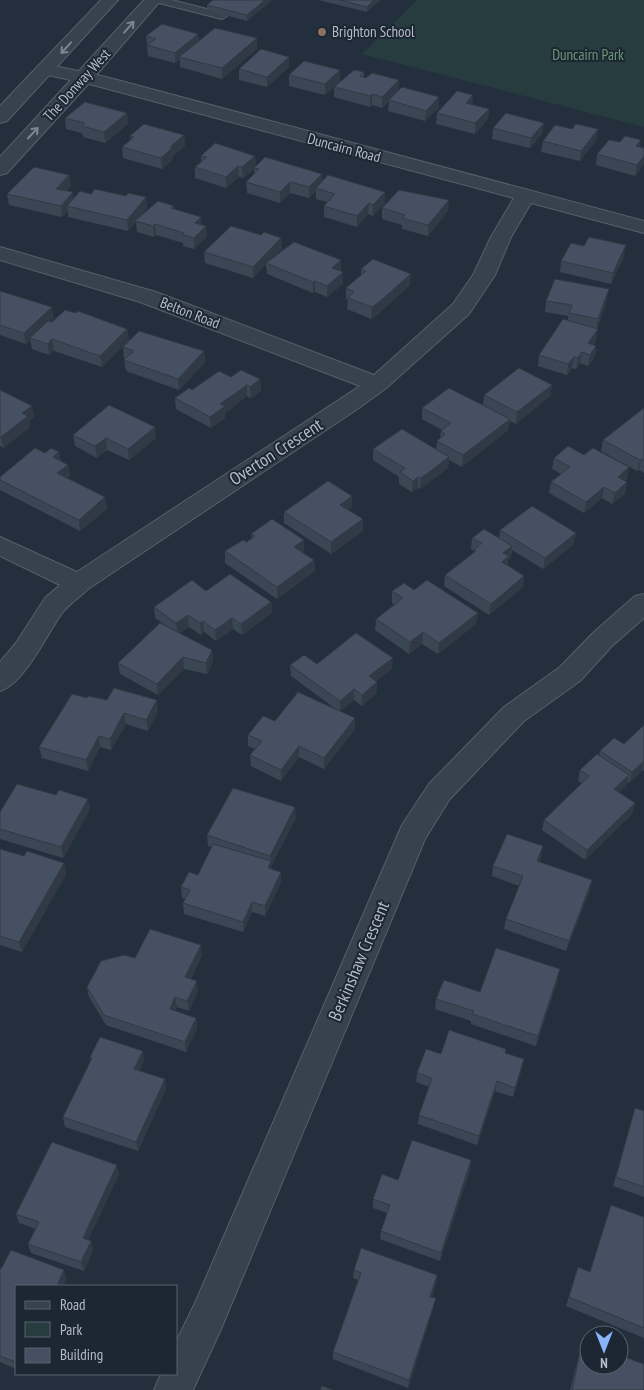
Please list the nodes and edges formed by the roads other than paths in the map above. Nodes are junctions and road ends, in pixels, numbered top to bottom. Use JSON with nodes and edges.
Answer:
{"nodes":[{"id":1,"x":110,"y":0,"type":"edge"},
{"id":2,"x":153,"y":0,"type":"edge"},
{"id":3,"x":159,"y":0,"type":"edge"},
{"id":4,"x":222,"y":16,"type":"edge"},
{"id":5,"x":44,"y":69,"type":"junction"},
{"id":6,"x":85,"y":77,"type":"junction"},
{"id":7,"x":0,"y":117,"type":"edge"},
{"id":8,"x":0,"y":169,"type":"edge"},
{"id":9,"x":525,"y":197,"type":"junction"},
{"id":10,"x":644,"y":227,"type":"edge"},
{"id":11,"x":0,"y":253,"type":"edge"},
{"id":12,"x":377,"y":384,"type":"junction"},
{"id":13,"x":0,"y":546,"type":"edge"},
{"id":14,"x":79,"y":583,"type":"junction"},
{"id":15,"x":644,"y":603,"type":"edge"},
{"id":16,"x":0,"y":681,"type":"edge"},
{"id":17,"x":173,"y":1390,"type":"edge"}],
"edges":[{"from":1,"to":5,"type":"street","name":"The Donway West","one_way":true},
{"from":6,"to":2,"type":"street","name":"The Donway West","one_way":true},
{"from":3,"to":4,"type":"lane"},
{"from":5,"to":6,"type":"street","name":"Duncairn Road"},
{"from":5,"to":7,"type":"street","name":"The Donway West"},
{"from":8,"to":6,"type":"street","name":"The Donway West","one_way":true},
{"from":6,"to":9,"type":"street","name":"Duncairn Road"},
{"from":9,"to":10,"type":"street","name":"Duncairn Road"},
{"from":9,"to":12,"type":"street","name":"Overton Crescent"},
{"from":11,"to":12,"type":"street","name":"Belton Road"},
{"from":12,"to":14,"type":"street","name":"Overton Crescent"},
{"from":13,"to":14,"type":"street"},
{"from":14,"to":16,"type":"street","name":"Overton Crescent"},
{"from":15,"to":17,"type":"street","name":"Berkinshaw Crescent"}]}
